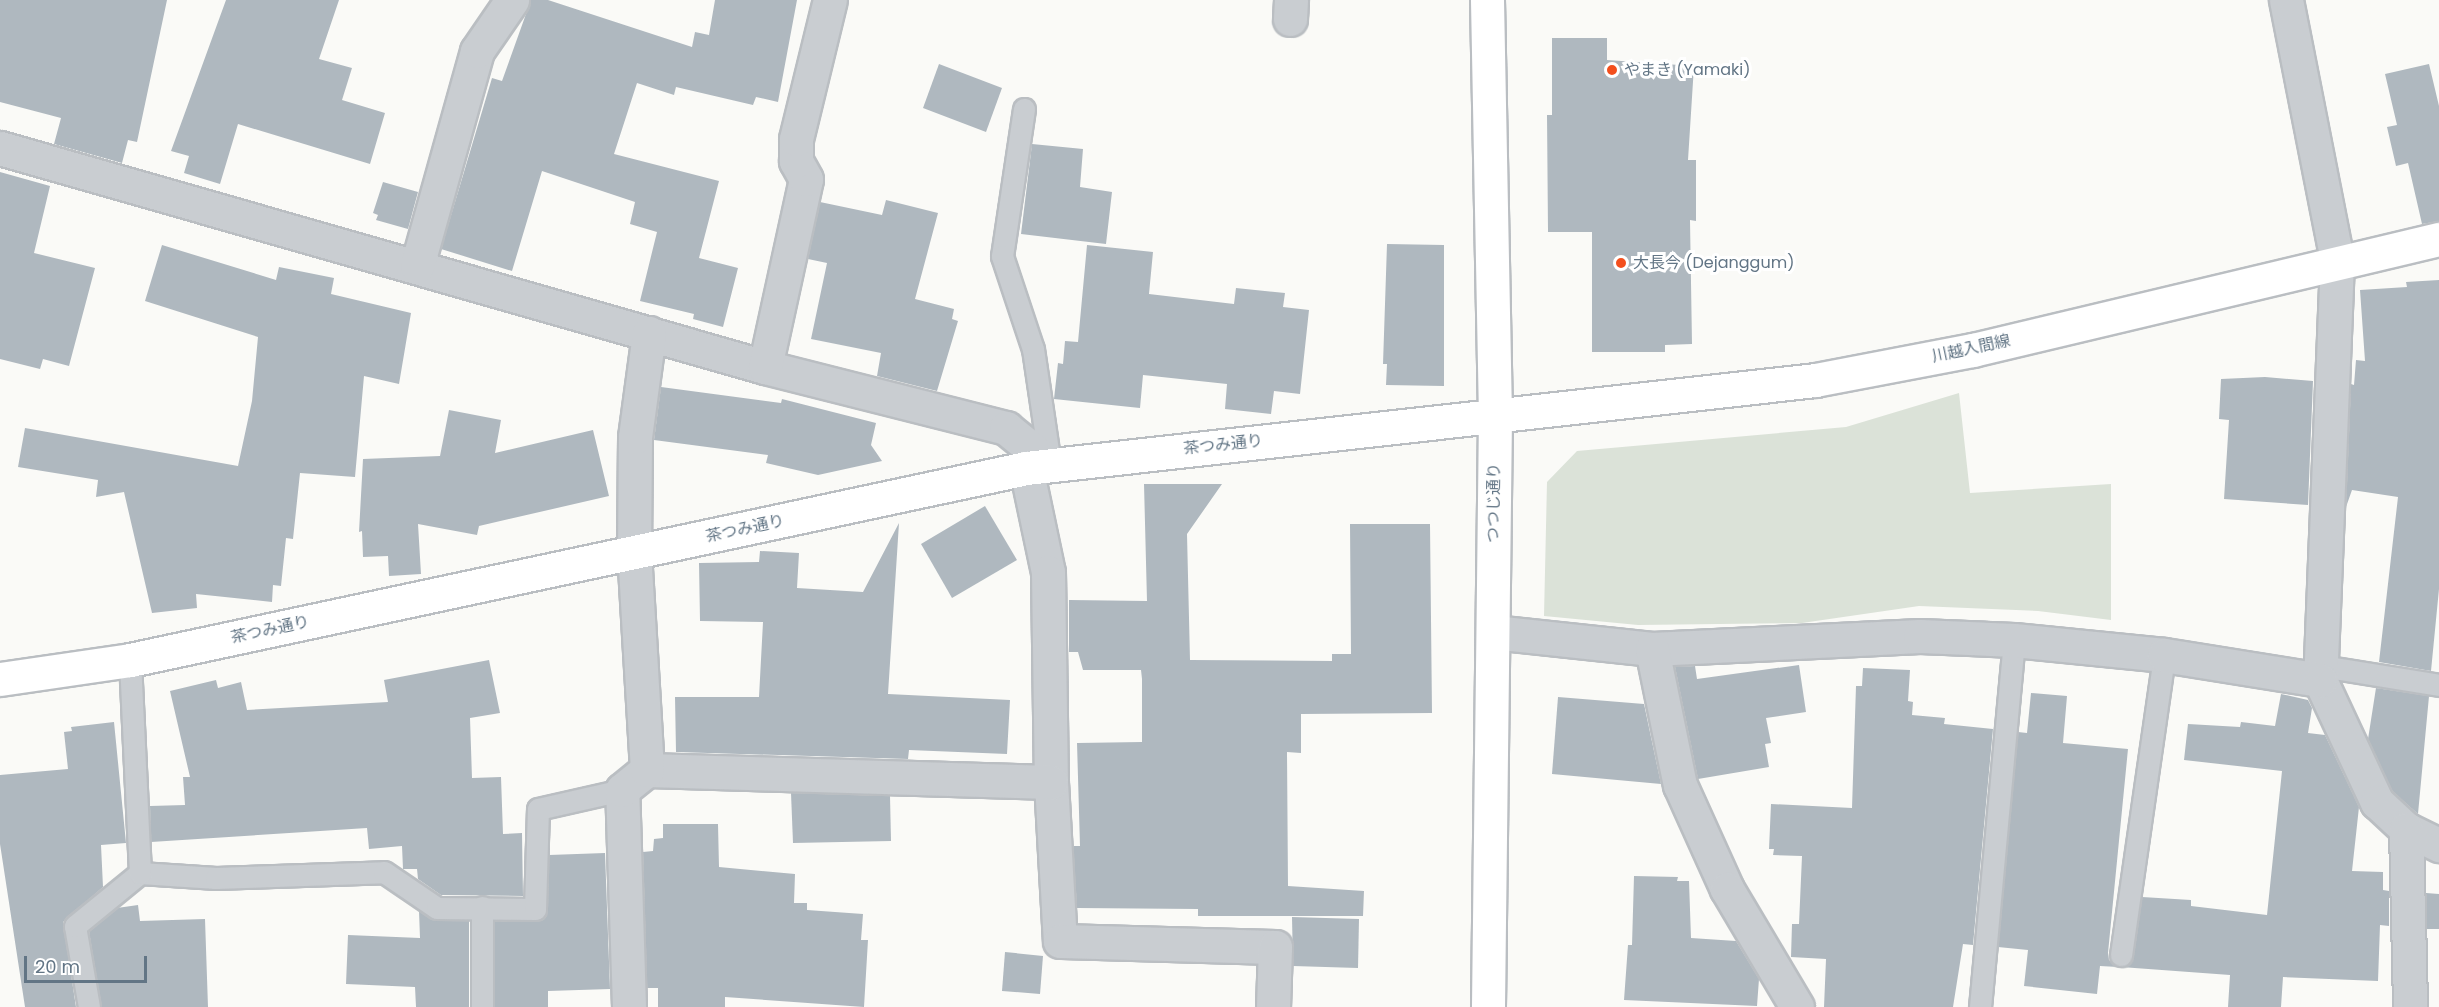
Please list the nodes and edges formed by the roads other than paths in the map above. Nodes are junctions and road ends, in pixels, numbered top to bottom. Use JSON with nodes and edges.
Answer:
{"nodes":[{"id":1,"x":512,"y":0,"type":"edge"},
{"id":2,"x":830,"y":0,"type":"edge"},
{"id":3,"x":1487,"y":0,"type":"edge"},
{"id":4,"x":2286,"y":0,"type":"edge"},
{"id":5,"x":1024,"y":109,"type":"dead end"},
{"id":6,"x":0,"y":148,"type":"edge"},
{"id":7,"x":2439,"y":239,"type":"edge"},
{"id":8,"x":2337,"y":261,"type":"junction"},
{"id":9,"x":417,"y":266,"type":"junction"},
{"id":10,"x":649,"y":333,"type":"junction"},
{"id":11,"x":765,"y":368,"type":"junction"},
{"id":12,"x":1495,"y":416,"type":"junction"},
{"id":13,"x":1038,"y":466,"type":"junction"},
{"id":14,"x":634,"y":553,"type":"junction"},
{"id":15,"x":1493,"y":632,"type":"junction"},
{"id":16,"x":2014,"y":640,"type":"junction"},
{"id":17,"x":1652,"y":649,"type":"junction"},
{"id":18,"x":2164,"y":655,"type":"junction"},
{"id":19,"x":130,"y":660,"type":"junction"},
{"id":20,"x":2321,"y":673,"type":"junction"},
{"id":21,"x":0,"y":679,"type":"edge"},
{"id":22,"x":2439,"y":685,"type":"edge"},
{"id":23,"x":635,"y":780,"type":"junction"},
{"id":24,"x":1051,"y":782,"type":"junction"},
{"id":25,"x":2406,"y":829,"type":"junction"},
{"id":26,"x":2439,"y":845,"type":"edge"},
{"id":27,"x":140,"y":873,"type":"junction"},
{"id":28,"x":482,"y":907,"type":"junction"},
{"id":29,"x":2121,"y":955,"type":"dead end"},
{"id":30,"x":89,"y":1007,"type":"edge"},
{"id":31,"x":482,"y":1007,"type":"edge"},
{"id":32,"x":629,"y":1007,"type":"edge"},
{"id":33,"x":1273,"y":1007,"type":"edge"},
{"id":34,"x":1488,"y":1007,"type":"edge"},
{"id":35,"x":1797,"y":1007,"type":"edge"},
{"id":36,"x":1980,"y":1007,"type":"edge"},
{"id":37,"x":2410,"y":1007,"type":"edge"}],
"edges":[{"from":1,"to":9,"type":"street"},
{"from":2,"to":11,"type":"street"},
{"from":3,"to":12,"type":"main road","name":"つつじ通り"},
{"from":4,"to":8,"type":"street"},
{"from":5,"to":13,"type":"lane"},
{"from":6,"to":9,"type":"street"},
{"from":7,"to":8,"type":"main road","name":"川越入間線"},
{"from":8,"to":12,"type":"main road","name":"川越入間線"},
{"from":8,"to":20,"type":"street"},
{"from":9,"to":10,"type":"street"},
{"from":10,"to":11,"type":"street"},
{"from":10,"to":14,"type":"street"},
{"from":11,"to":13,"type":"street"},
{"from":12,"to":13,"type":"main road","name":"茶つみ通り"},
{"from":12,"to":15,"type":"main road","name":"つつじ通り"},
{"from":13,"to":14,"type":"main road","name":"茶つみ通り"},
{"from":13,"to":24,"type":"street"},
{"from":14,"to":19,"type":"main road","name":"茶つみ通り"},
{"from":14,"to":23,"type":"street"},
{"from":15,"to":17,"type":"street"},
{"from":15,"to":34,"type":"main road","name":"つつじ通り"},
{"from":16,"to":17,"type":"street"},
{"from":16,"to":18,"type":"street"},
{"from":16,"to":36,"type":"lane"},
{"from":17,"to":35,"type":"street"},
{"from":18,"to":20,"type":"street"},
{"from":18,"to":29,"type":"lane"},
{"from":19,"to":21,"type":"main road","name":"茶つみ通り"},
{"from":19,"to":27,"type":"lane"},
{"from":20,"to":22,"type":"lane"},
{"from":20,"to":25,"type":"street"},
{"from":23,"to":24,"type":"street"},
{"from":23,"to":28,"type":"lane"},
{"from":23,"to":32,"type":"street"},
{"from":24,"to":33,"type":"street"},
{"from":25,"to":26,"type":"street"},
{"from":25,"to":37,"type":"street"},
{"from":27,"to":28,"type":"lane"},
{"from":27,"to":30,"type":"lane"},
{"from":28,"to":31,"type":"lane"}]}
